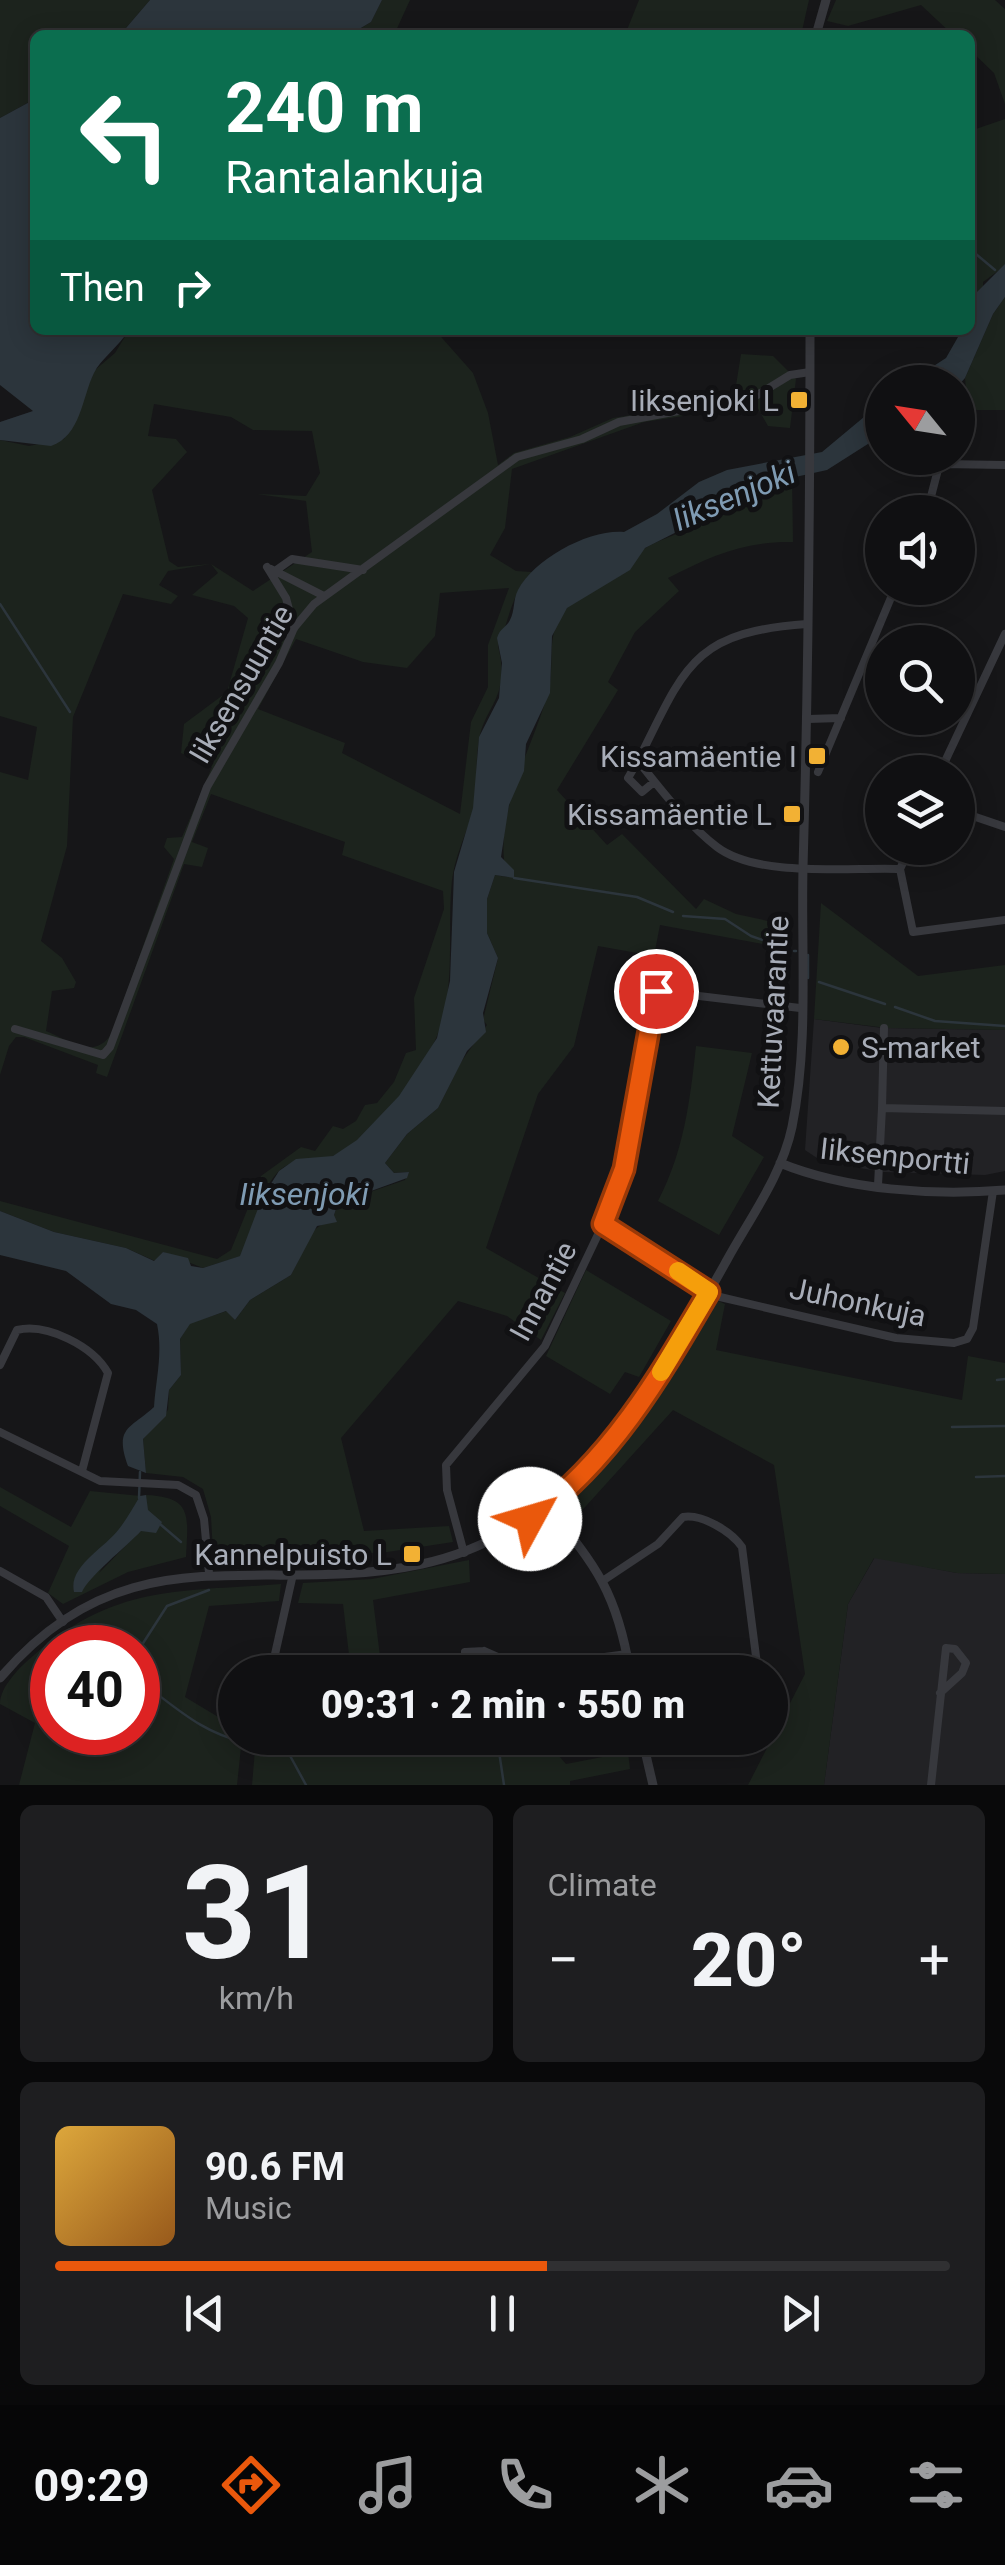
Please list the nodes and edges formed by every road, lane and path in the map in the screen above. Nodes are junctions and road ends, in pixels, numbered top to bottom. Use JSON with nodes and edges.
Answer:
{"nodes":[{"id":1,"x":826,"y":0,"type":"edge"},
{"id":2,"x":817,"y":30,"type":"edge"},
{"id":3,"x":810,"y":335,"type":"edge"},
{"id":4,"x":810,"y":372,"type":"junction"},
{"id":5,"x":975,"y":463,"type":"edge"},
{"id":6,"x":1005,"y":465,"type":"edge"},
{"id":7,"x":275,"y":570,"type":"junction"},
{"id":8,"x":363,"y":570,"type":"junction"},
{"id":9,"x":324,"y":596,"type":"junction"},
{"id":10,"x":888,"y":605,"type":"edge"},
{"id":11,"x":807,"y":624,"type":"junction"},
{"id":12,"x":294,"y":628,"type":"junction"},
{"id":13,"x":1005,"y":634,"type":"edge"},
{"id":14,"x":840,"y":718,"type":"junction"},
{"id":15,"x":808,"y":719,"type":"junction"},
{"id":16,"x":948,"y":755,"type":"edge"},
{"id":17,"x":638,"y":761,"type":"junction"},
{"id":18,"x":818,"y":772,"type":"dead end"},
{"id":19,"x":654,"y":782,"type":"junction"},
{"id":20,"x":975,"y":817,"type":"edge"},
{"id":21,"x":1005,"y":828,"type":"edge"},
{"id":22,"x":902,"y":865,"type":"edge"},
{"id":23,"x":803,"y":866,"type":"junction"},
{"id":24,"x":900,"y":868,"type":"junction"},
{"id":25,"x":1005,"y":920,"type":"edge"},
{"id":26,"x":800,"y":1008,"type":"junction"},
{"id":27,"x":15,"y":1028,"type":"dead end"},
{"id":28,"x":884,"y":1028,"type":"dead end"},
{"id":29,"x":882,"y":1108,"type":"junction"},
{"id":30,"x":1005,"y":1111,"type":"edge"},
{"id":31,"x":780,"y":1163,"type":"junction"},
{"id":32,"x":878,"y":1185,"type":"junction"},
{"id":33,"x":999,"y":1190,"type":"edge"},
{"id":34,"x":603,"y":1224,"type":"junction"},
{"id":35,"x":709,"y":1292,"type":"junction"},
{"id":36,"x":0,"y":1366,"type":"edge"},
{"id":37,"x":0,"y":1432,"type":"edge"},
{"id":38,"x":82,"y":1471,"type":"junction"},
{"id":39,"x":547,"y":1506,"type":"junction"},
{"id":40,"x":464,"y":1554,"type":"junction"},
{"id":41,"x":0,"y":1571,"type":"edge"},
{"id":42,"x":209,"y":1573,"type":"junction"},
{"id":43,"x":293,"y":1574,"type":"junction"},
{"id":44,"x":604,"y":1580,"type":"junction"},
{"id":45,"x":64,"y":1622,"type":"junction"},
{"id":46,"x":484,"y":1652,"type":"dead end"},
{"id":47,"x":627,"y":1654,"type":"joint"},
{"id":48,"x":275,"y":1655,"type":"edge"},
{"id":49,"x":756,"y":1655,"type":"edge"},
{"id":50,"x":0,"y":1678,"type":"edge"},
{"id":51,"x":940,"y":1693,"type":"junction"},
{"id":52,"x":646,"y":1755,"type":"edge"},
{"id":53,"x":653,"y":1785,"type":"edge"},
{"id":54,"x":931,"y":1785,"type":"edge"}],
"edges":[{"from":1,"to":2,"type":"street"},
{"from":3,"to":4,"type":"street","name":"Kettuvaarantie"},
{"from":4,"to":8,"type":"street","name":"Iiksensuuntie"},
{"from":4,"to":11,"type":"street","name":"Kettuvaarantie"},
{"from":5,"to":6,"type":"street"},
{"from":7,"to":8,"type":"street"},
{"from":7,"to":9,"type":"street"},
{"from":7,"to":12,"type":"street"},
{"from":8,"to":9,"type":"street","name":"Iiksensuuntie"},
{"from":9,"to":12,"type":"street","name":"Iiksensuuntie"},
{"from":10,"to":14,"type":"street"},
{"from":11,"to":15,"type":"street","name":"Kettuvaarantie"},
{"from":11,"to":17,"type":"street"},
{"from":12,"to":27,"type":"street","name":"Iiksensuuntie"},
{"from":13,"to":16,"type":"street"},
{"from":14,"to":15,"type":"street"},
{"from":14,"to":18,"type":"street"},
{"from":15,"to":23,"type":"street","name":"Kettuvaarantie"},
{"from":17,"to":19,"type":"street"},
{"from":17,"to":19,"type":"street"},
{"from":19,"to":23,"type":"street"},
{"from":20,"to":21,"type":"street"},
{"from":22,"to":24,"type":"street"},
{"from":23,"to":24,"type":"street"},
{"from":23,"to":26,"type":"street","name":"Kettuvaarantie"},
{"from":24,"to":25,"type":"street"},
{"from":26,"to":31,"type":"street","name":"Kettuvaarantie"},
{"from":26,"to":34,"type":"street","name":"Innantie"},
{"from":28,"to":29,"type":"street"},
{"from":29,"to":30,"type":"street"},
{"from":29,"to":32,"type":"street"},
{"from":31,"to":32,"type":"street","name":"Iiksenportti"},
{"from":31,"to":35,"type":"street","name":"Kettuvaarantie"},
{"from":32,"to":33,"type":"street","name":"Iiksenportti"},
{"from":33,"to":35,"type":"street","name":"Juhonkuja"},
{"from":34,"to":35,"type":"street"},
{"from":34,"to":40,"type":"street","name":"Innantie"},
{"from":35,"to":39,"type":"street","name":"Kettuvaarantie"},
{"from":36,"to":38,"type":"street"},
{"from":37,"to":38,"type":"street"},
{"from":38,"to":42,"type":"street"},
{"from":39,"to":40,"type":"street","name":"Kettuvaarantie"},
{"from":39,"to":44,"type":"street"},
{"from":40,"to":43,"type":"street","name":"Kettuvaarantie"},
{"from":41,"to":45,"type":"street"},
{"from":42,"to":43,"type":"street","name":"Kettuvaarantie"},
{"from":42,"to":45,"type":"street","name":"Kettuvaarantie"},
{"from":43,"to":48,"type":"street"},
{"from":44,"to":47,"type":"street"},
{"from":44,"to":49,"type":"street"},
{"from":45,"to":50,"type":"street","name":"Kettuvaarantie"},
{"from":46,"to":47,"type":"street"},
{"from":51,"to":51,"type":"street"},
{"from":51,"to":54,"type":"street"},
{"from":52,"to":53,"type":"street"}]}
